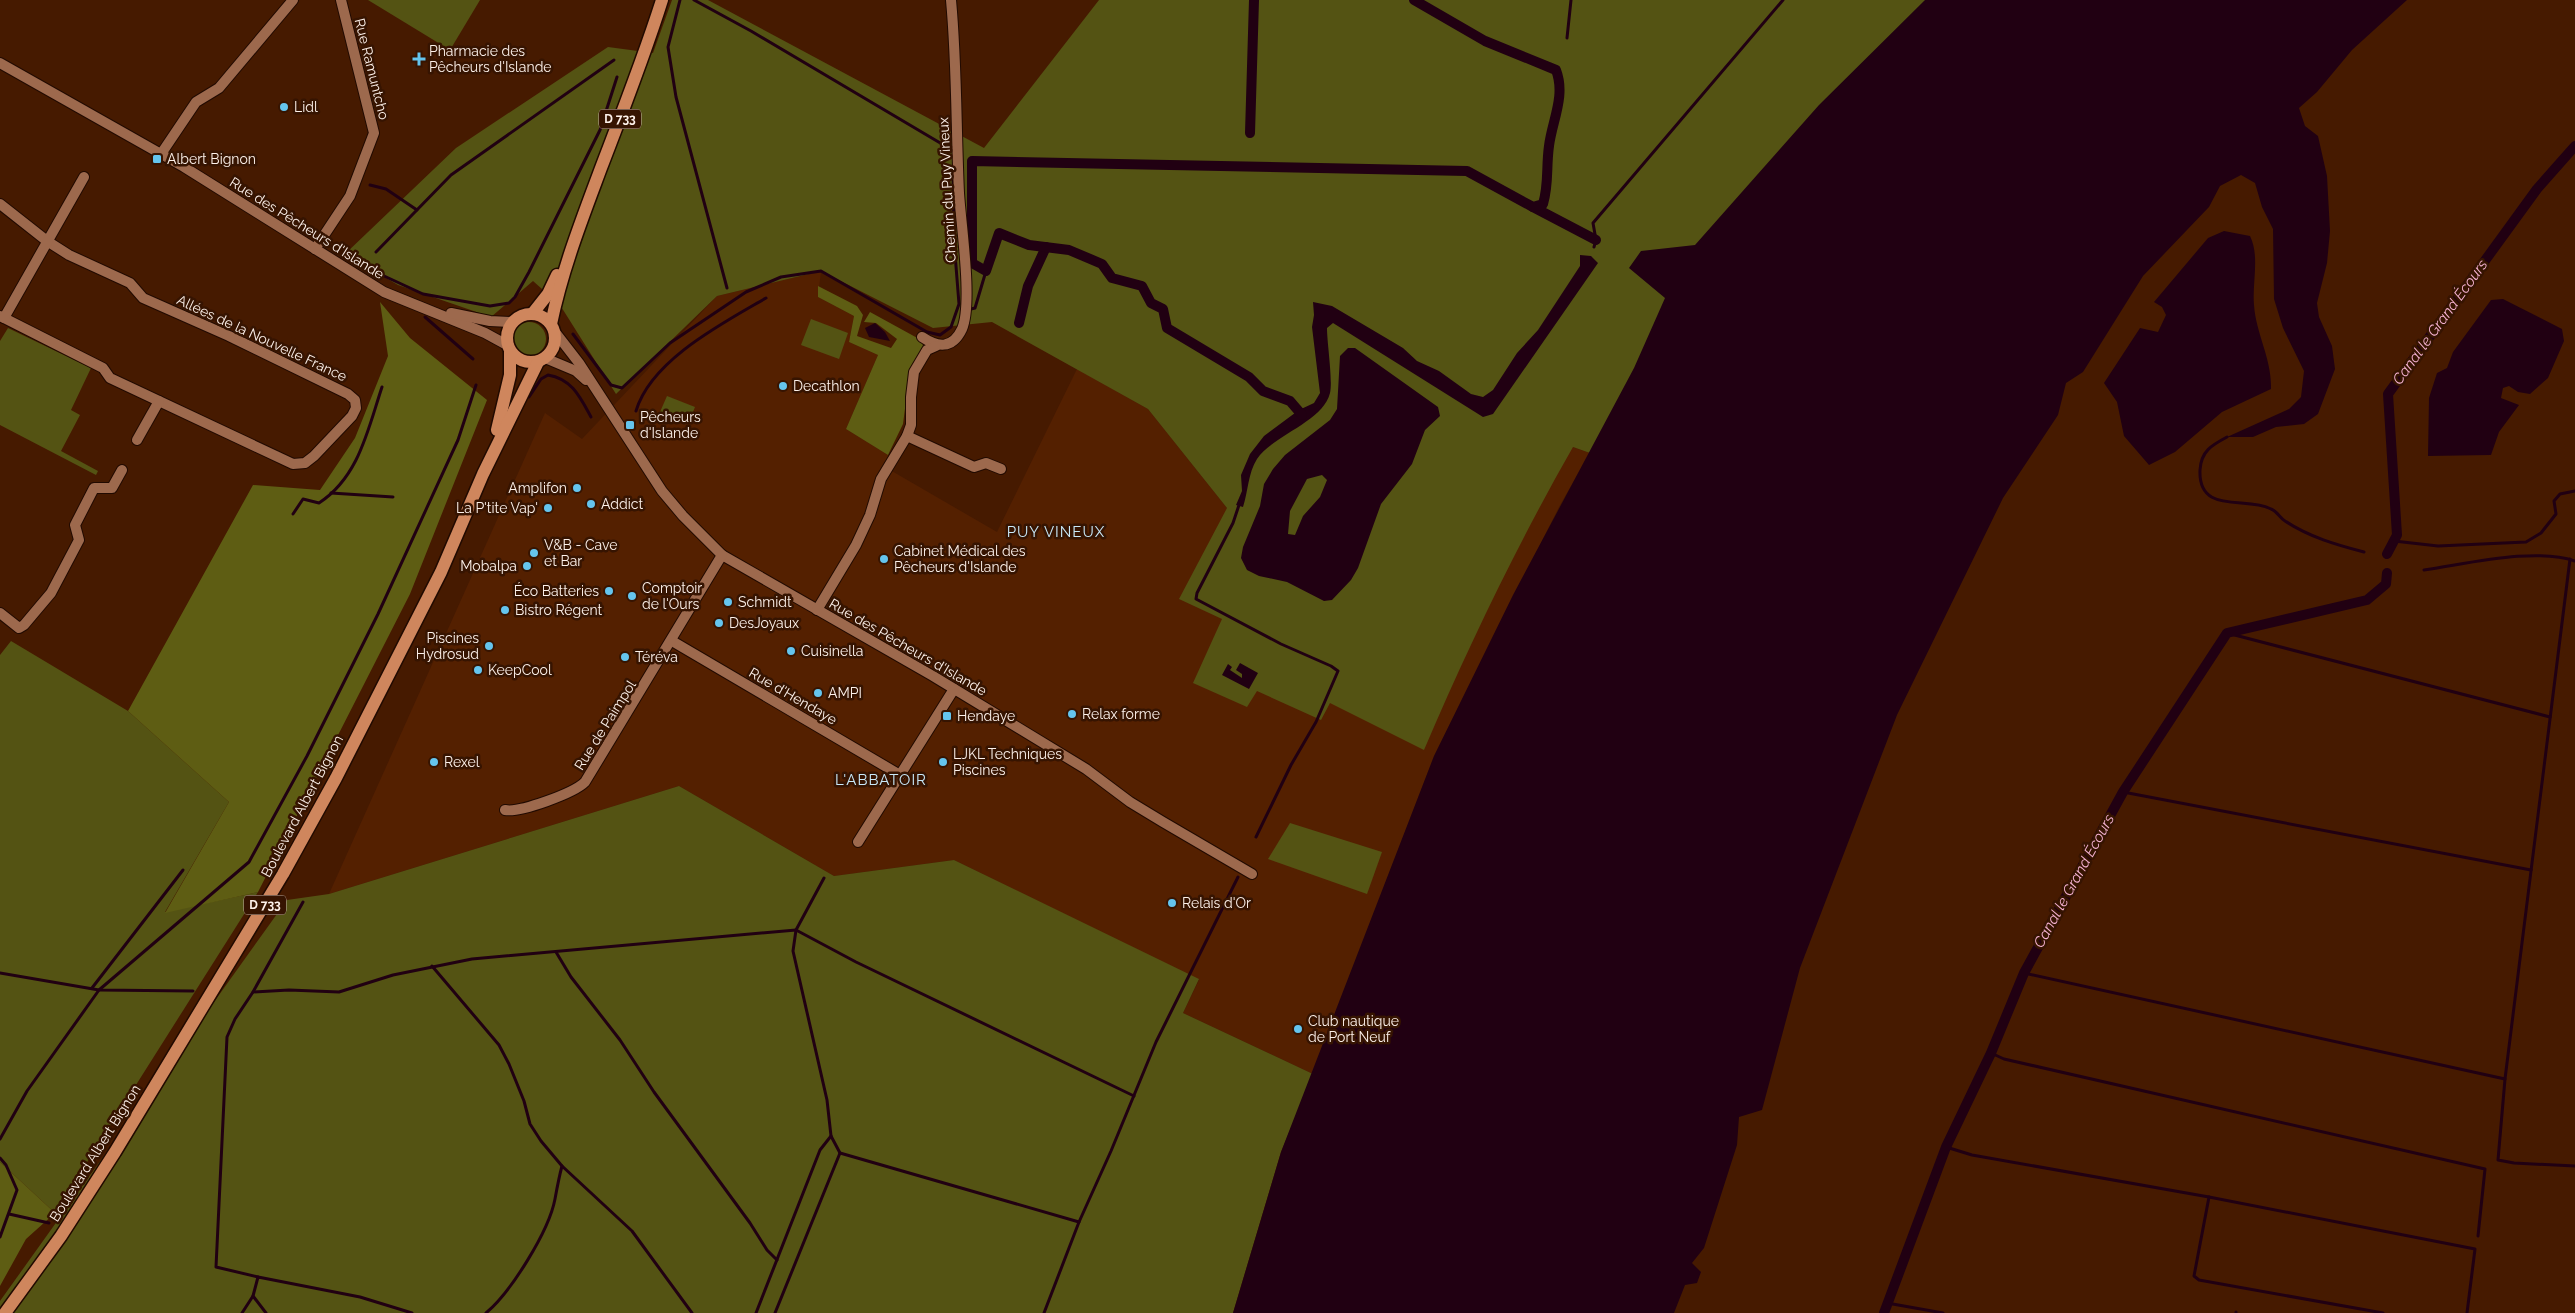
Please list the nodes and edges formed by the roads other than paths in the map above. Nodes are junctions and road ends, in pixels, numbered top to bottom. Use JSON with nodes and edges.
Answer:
{"nodes":[{"id":1,"x":293,"y":0,"type":"edge"},
{"id":2,"x":341,"y":0,"type":"edge"},
{"id":3,"x":662,"y":0,"type":"edge"},
{"id":4,"x":951,"y":0,"type":"edge"},
{"id":5,"x":0,"y":63,"type":"edge"},
{"id":6,"x":161,"y":154,"type":"junction"},
{"id":7,"x":84,"y":176,"type":"dead end"},
{"id":8,"x":0,"y":204,"type":"edge"},
{"id":9,"x":576,"y":236,"type":"junction"},
{"id":10,"x":47,"y":241,"type":"junction"},
{"id":11,"x":315,"y":249,"type":"junction"},
{"id":12,"x":421,"y":306,"type":"junction"},
{"id":13,"x":533,"y":314,"type":"junction"},
{"id":14,"x":2,"y":317,"type":"edge"},
{"id":15,"x":512,"y":322,"type":"junction"},
{"id":16,"x":553,"y":328,"type":"junction"},
{"id":17,"x":922,"y":337,"type":"dead end"},
{"id":18,"x":936,"y":346,"type":"junction"},
{"id":19,"x":509,"y":349,"type":"junction"},
{"id":20,"x":541,"y":360,"type":"junction"},
{"id":21,"x":599,"y":392,"type":"junction"},
{"id":22,"x":159,"y":401,"type":"junction"},
{"id":23,"x":907,"y":436,"type":"junction"},
{"id":24,"x":138,"y":440,"type":"dead end"},
{"id":25,"x":1001,"y":469,"type":"dead end"},
{"id":26,"x":122,"y":470,"type":"dead end"},
{"id":27,"x":483,"y":474,"type":"junction"},
{"id":28,"x":722,"y":555,"type":"junction"},
{"id":29,"x":817,"y":610,"type":"junction"},
{"id":30,"x":0,"y":614,"type":"edge"},
{"id":31,"x":672,"y":641,"type":"junction"},
{"id":32,"x":954,"y":690,"type":"junction"},
{"id":33,"x":900,"y":775,"type":"junction"},
{"id":34,"x":505,"y":810,"type":"dead end"},
{"id":35,"x":858,"y":842,"type":"dead end"},
{"id":36,"x":1252,"y":874,"type":"dead end"},
{"id":37,"x":5,"y":1313,"type":"edge"}],
"edges":[{"from":1,"to":6,"type":"street"},
{"from":2,"to":11,"type":"street","name":"Rue Ramuntcho"},
{"from":3,"to":9,"type":"main road","number":"D 733"},
{"from":4,"to":18,"type":"street","name":"Chemin du Puy Vineux"},
{"from":5,"to":6,"type":"street","name":"Rue des Pêcheurs d'Islande"},
{"from":6,"to":11,"type":"street","name":"Rue des Pêcheurs d'Islande"},
{"from":7,"to":10,"type":"street"},
{"from":8,"to":10,"type":"street","name":"Allées de la Nouvelle France"},
{"from":9,"to":13,"type":"main road","number":"D 733"},
{"from":9,"to":16,"type":"main road","number":"D 733"},
{"from":10,"to":14,"type":"street"},
{"from":10,"to":22,"type":"street","name":"Allées de la Nouvelle France"},
{"from":11,"to":12,"type":"street","name":"Rue des Pêcheurs d'Islande"},
{"from":12,"to":15,"type":"street","name":"Rue des Pêcheurs d'Islande"},
{"from":12,"to":19,"type":"street","name":"Rue des Pêcheurs d'Islande"},
{"from":13,"to":15,"type":"main road"},
{"from":13,"to":16,"type":"main road"},
{"from":14,"to":22,"type":"street","name":"Allées de la Nouvelle France"},
{"from":15,"to":19,"type":"main road"},
{"from":16,"to":20,"type":"main road"},
{"from":16,"to":21,"type":"street","name":"Rue des Pêcheurs d'Islande"},
{"from":17,"to":18,"type":"street"},
{"from":18,"to":23,"type":"street","name":"Chemin du Puy Vineux"},
{"from":19,"to":20,"type":"main road"},
{"from":19,"to":27,"type":"main road","name":"Boulevard Albert Bignon","number":"D 733"},
{"from":20,"to":21,"type":"street","name":"Rue des Pêcheurs d'Islande"},
{"from":20,"to":27,"type":"main road","name":"Boulevard Albert Bignon","number":"D 733"},
{"from":21,"to":28,"type":"street","name":"Rue des Pêcheurs d'Islande"},
{"from":22,"to":24,"type":"street"},
{"from":23,"to":25,"type":"street"},
{"from":23,"to":29,"type":"street"},
{"from":26,"to":30,"type":"street"},
{"from":27,"to":37,"type":"main road","name":"Boulevard Albert Bignon","number":"D 733"},
{"from":28,"to":29,"type":"street","name":"Rue des Pêcheurs d'Islande"},
{"from":28,"to":31,"type":"street","name":"Rue de Paimpol"},
{"from":29,"to":32,"type":"street","name":"Rue des Pêcheurs d'Islande"},
{"from":31,"to":33,"type":"street","name":"Rue d'Hendaye"},
{"from":31,"to":34,"type":"street","name":"Rue de Paimpol"},
{"from":32,"to":33,"type":"street"},
{"from":32,"to":36,"type":"street","name":"Rue des Pêcheurs d'Islande"},
{"from":33,"to":35,"type":"street"}]}
